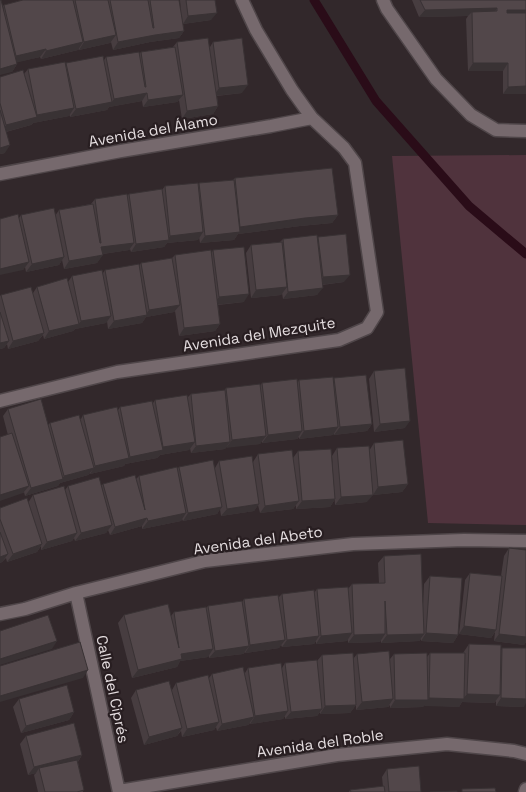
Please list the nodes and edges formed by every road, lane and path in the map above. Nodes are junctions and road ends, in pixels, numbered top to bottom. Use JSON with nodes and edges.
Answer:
{"nodes":[{"id":1,"x":242,"y":0,"type":"edge"},
{"id":2,"x":383,"y":0,"type":"edge"},
{"id":3,"x":312,"y":118,"type":"junction"},
{"id":4,"x":526,"y":131,"type":"edge"},
{"id":5,"x":0,"y":174,"type":"edge"},
{"id":6,"x":0,"y":402,"type":"edge"},
{"id":7,"x":526,"y":541,"type":"edge"},
{"id":8,"x":76,"y":593,"type":"junction"},
{"id":9,"x":0,"y":614,"type":"edge"},
{"id":10,"x":526,"y":754,"type":"edge"},
{"id":11,"x":119,"y":791,"type":"edge"}],
"edges":[{"from":1,"to":3,"type":"street","name":"Avenida del Mezquite"},
{"from":2,"to":4,"type":"street"},
{"from":3,"to":5,"type":"street","name":"Avenida del Álamo"},
{"from":3,"to":6,"type":"street","name":"Avenida del Mezquite"},
{"from":7,"to":8,"type":"street","name":"Avenida del Abeto"},
{"from":8,"to":9,"type":"street","name":"Avenida del Abeto"},
{"from":8,"to":11,"type":"street","name":"Calle del Ciprés"},
{"from":10,"to":11,"type":"street","name":"Avenida del Roble"}]}
